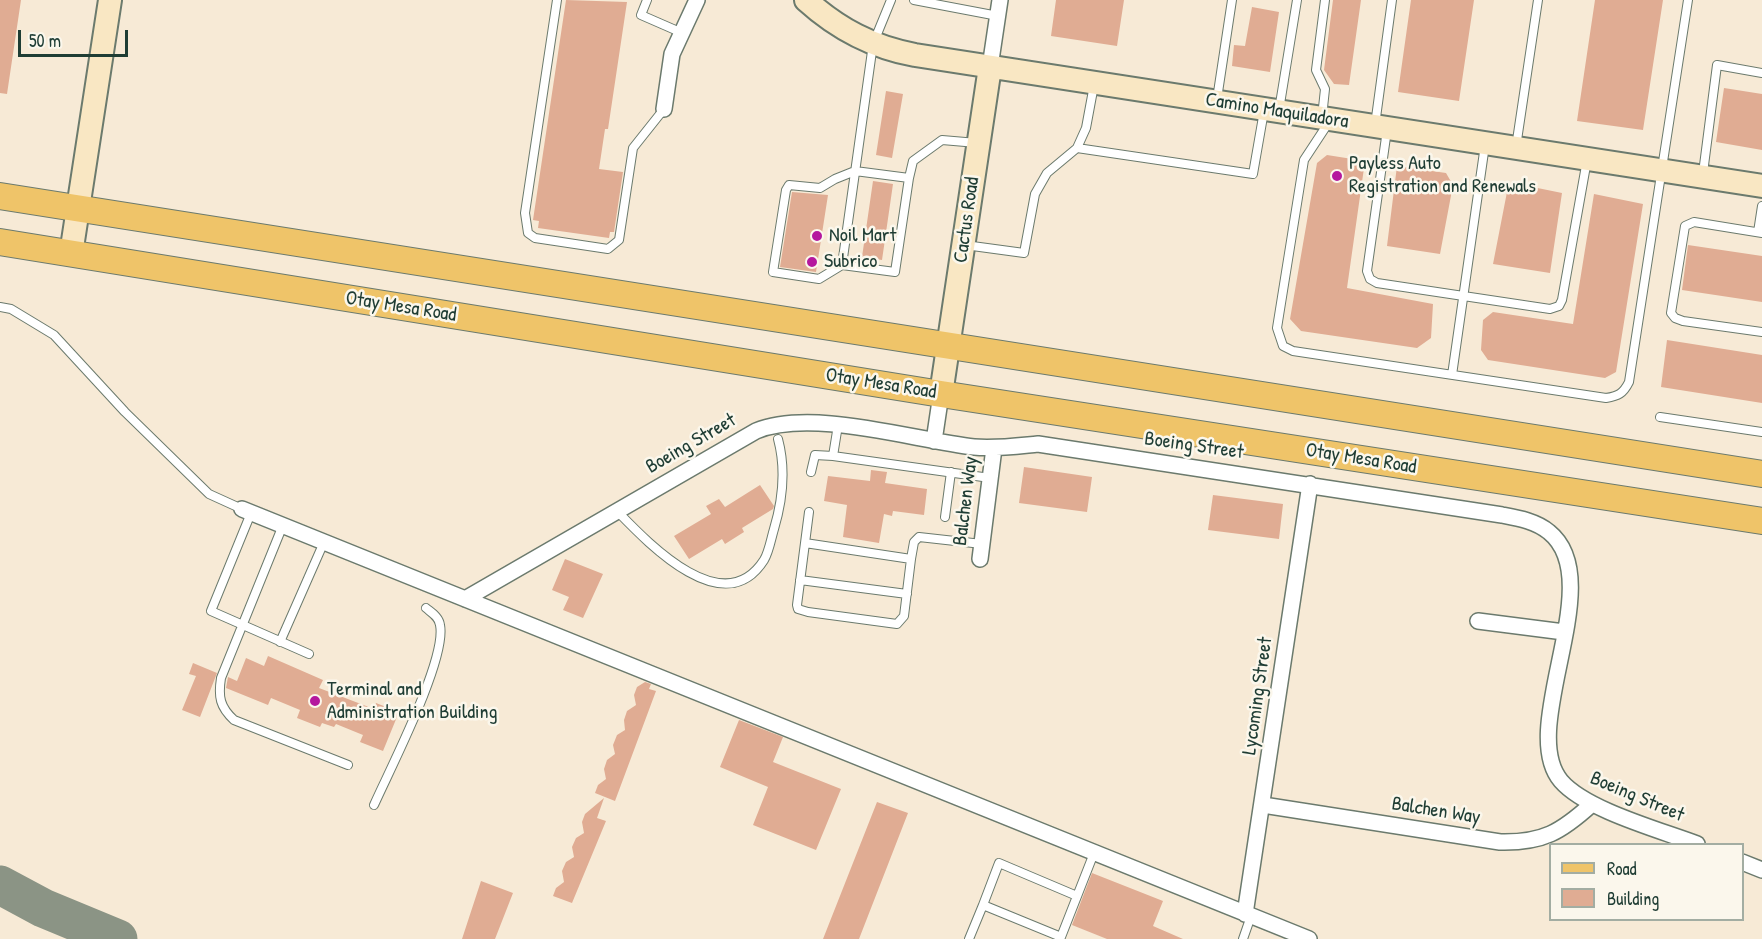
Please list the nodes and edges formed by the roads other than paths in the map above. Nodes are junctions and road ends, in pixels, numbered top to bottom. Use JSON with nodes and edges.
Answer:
{"nodes":[{"id":1,"x":110,"y":0,"type":"edge"},
{"id":2,"x":557,"y":0,"type":"edge"},
{"id":3,"x":647,"y":0,"type":"edge"},
{"id":4,"x":697,"y":0,"type":"edge"},
{"id":5,"x":806,"y":0,"type":"edge"},
{"id":6,"x":891,"y":0,"type":"edge"},
{"id":7,"x":914,"y":0,"type":"edge"},
{"id":8,"x":1000,"y":0,"type":"edge"},
{"id":9,"x":1232,"y":0,"type":"edge"},
{"id":10,"x":1297,"y":0,"type":"edge"},
{"id":11,"x":1325,"y":0,"type":"edge"},
{"id":12,"x":1392,"y":0,"type":"edge"},
{"id":13,"x":1538,"y":0,"type":"edge"},
{"id":14,"x":1688,"y":0,"type":"edge"},
{"id":15,"x":998,"y":16,"type":"junction"},
{"id":16,"x":680,"y":32,"type":"junction"},
{"id":17,"x":873,"y":44,"type":"junction"},
{"id":18,"x":990,"y":67,"type":"junction"},
{"id":19,"x":1762,"y":73,"type":"edge"},
{"id":20,"x":1094,"y":83,"type":"junction"},
{"id":21,"x":1217,"y":102,"type":"junction"},
{"id":22,"x":664,"y":110,"type":"joint"},
{"id":23,"x":1272,"y":111,"type":"junction"},
{"id":24,"x":1326,"y":119,"type":"junction"},
{"id":25,"x":1381,"y":128,"type":"junction"},
{"id":26,"x":978,"y":143,"type":"junction"},
{"id":27,"x":1485,"y":144,"type":"junction"},
{"id":28,"x":1077,"y":148,"type":"junction"},
{"id":29,"x":1516,"y":148,"type":"junction"},
{"id":30,"x":1587,"y":159,"type":"junction"},
{"id":31,"x":855,"y":171,"type":"junction"},
{"id":32,"x":1661,"y":171,"type":"junction"},
{"id":33,"x":1703,"y":177,"type":"junction"},
{"id":34,"x":909,"y":178,"type":"junction"},
{"id":35,"x":1762,"y":186,"type":"edge"},
{"id":36,"x":0,"y":196,"type":"edge"},
{"id":37,"x":1762,"y":206,"type":"edge"},
{"id":38,"x":78,"y":208,"type":"junction"},
{"id":39,"x":1760,"y":232,"type":"edge"},
{"id":40,"x":0,"y":242,"type":"edge"},
{"id":41,"x":963,"y":245,"type":"junction"},
{"id":42,"x":71,"y":254,"type":"junction"},
{"id":43,"x":842,"y":265,"type":"junction"},
{"id":44,"x":1464,"y":296,"type":"junction"},
{"id":45,"x":0,"y":307,"type":"edge"},
{"id":46,"x":1762,"y":332,"type":"edge"},
{"id":47,"x":949,"y":346,"type":"junction"},
{"id":48,"x":1452,"y":375,"type":"junction"},
{"id":49,"x":941,"y":394,"type":"junction"},
{"id":50,"x":1660,"y":417,"type":"dead end"},
{"id":51,"x":838,"y":425,"type":"junction"},
{"id":52,"x":1762,"y":432,"type":"edge"},
{"id":53,"x":778,"y":439,"type":"dead end"},
{"id":54,"x":934,"y":441,"type":"junction"},
{"id":55,"x":994,"y":448,"type":"junction"},
{"id":56,"x":833,"y":456,"type":"junction"},
{"id":57,"x":811,"y":472,"type":"dead end"},
{"id":58,"x":951,"y":472,"type":"junction"},
{"id":59,"x":1762,"y":474,"type":"edge"},
{"id":60,"x":990,"y":477,"type":"junction"},
{"id":61,"x":1310,"y":484,"type":"junction"},
{"id":62,"x":247,"y":511,"type":"junction"},
{"id":63,"x":617,"y":511,"type":"junction"},
{"id":64,"x":809,"y":512,"type":"dead end"},
{"id":65,"x":945,"y":517,"type":"dead end"},
{"id":66,"x":1762,"y":521,"type":"edge"},
{"id":67,"x":283,"y":525,"type":"junction"},
{"id":68,"x":324,"y":542,"type":"junction"},
{"id":69,"x":805,"y":543,"type":"junction"},
{"id":70,"x":981,"y":552,"type":"joint"},
{"id":71,"x":911,"y":559,"type":"junction"},
{"id":72,"x":800,"y":580,"type":"junction"},
{"id":73,"x":907,"y":594,"type":"junction"},
{"id":74,"x":465,"y":599,"type":"junction"},
{"id":75,"x":426,"y":608,"type":"dead end"},
{"id":76,"x":1478,"y":621,"type":"dead end"},
{"id":77,"x":241,"y":626,"type":"junction"},
{"id":78,"x":1564,"y":633,"type":"junction"},
{"id":79,"x":280,"y":642,"type":"junction"},
{"id":80,"x":309,"y":654,"type":"dead end"},
{"id":81,"x":348,"y":765,"type":"dead end"},
{"id":82,"x":1592,"y":804,"type":"junction"},
{"id":83,"x":374,"y":805,"type":"dead end"},
{"id":84,"x":1263,"y":805,"type":"junction"},
{"id":85,"x":1694,"y":843,"type":"edge"},
{"id":86,"x":1094,"y":853,"type":"junction"},
{"id":87,"x":1744,"y":862,"type":"edge"},
{"id":88,"x":1762,"y":870,"type":"edge"},
{"id":89,"x":1077,"y":896,"type":"junction"},
{"id":90,"x":983,"y":905,"type":"junction"},
{"id":91,"x":1248,"y":915,"type":"junction"},
{"id":92,"x":1064,"y":938,"type":"edge"},
{"id":93,"x":969,"y":939,"type":"edge"},
{"id":94,"x":1243,"y":939,"type":"edge"},
{"id":95,"x":1309,"y":939,"type":"edge"}],
"edges":[{"from":1,"to":38,"type":"street"},
{"from":2,"to":22,"type":"lane"},
{"from":3,"to":16,"type":"lane"},
{"from":4,"to":16,"type":"street"},
{"from":5,"to":17,"type":"street","name":"Camino Maquiladora"},
{"from":6,"to":17,"type":"lane"},
{"from":7,"to":15,"type":"lane"},
{"from":8,"to":15,"type":"street","name":"Cactus Road"},
{"from":9,"to":21,"type":"lane"},
{"from":10,"to":23,"type":"lane"},
{"from":11,"to":24,"type":"lane"},
{"from":12,"to":25,"type":"lane"},
{"from":13,"to":29,"type":"lane"},
{"from":14,"to":32,"type":"lane"},
{"from":15,"to":18,"type":"street","name":"Cactus Road"},
{"from":16,"to":22,"type":"street"},
{"from":17,"to":18,"type":"street","name":"Camino Maquiladora"},
{"from":17,"to":31,"type":"lane"},
{"from":18,"to":20,"type":"street","name":"Camino Maquiladora"},
{"from":18,"to":26,"type":"street","name":"Cactus Road"},
{"from":19,"to":33,"type":"lane"},
{"from":20,"to":21,"type":"street","name":"Camino Maquiladora"},
{"from":20,"to":28,"type":"lane"},
{"from":21,"to":23,"type":"street","name":"Camino Maquiladora"},
{"from":23,"to":24,"type":"street","name":"Camino Maquiladora"},
{"from":23,"to":28,"type":"lane"},
{"from":24,"to":25,"type":"street","name":"Camino Maquiladora"},
{"from":24,"to":48,"type":"lane"},
{"from":25,"to":27,"type":"street","name":"Camino Maquiladora"},
{"from":25,"to":44,"type":"lane"},
{"from":26,"to":34,"type":"lane"},
{"from":26,"to":41,"type":"street","name":"Cactus Road"},
{"from":27,"to":29,"type":"street","name":"Camino Maquiladora"},
{"from":27,"to":44,"type":"lane"},
{"from":28,"to":41,"type":"lane"},
{"from":29,"to":30,"type":"street","name":"Camino Maquiladora"},
{"from":30,"to":32,"type":"street","name":"Camino Maquiladora"},
{"from":30,"to":44,"type":"lane"},
{"from":31,"to":34,"type":"lane"},
{"from":31,"to":43,"type":"lane"},
{"from":31,"to":43,"type":"lane"},
{"from":32,"to":33,"type":"street","name":"Camino Maquiladora"},
{"from":32,"to":48,"type":"lane"},
{"from":33,"to":35,"type":"street","name":"Camino Maquiladora"},
{"from":34,"to":43,"type":"lane"},
{"from":36,"to":38,"type":"main road"},
{"from":37,"to":39,"type":"lane"},
{"from":38,"to":42,"type":"street"},
{"from":38,"to":47,"type":"main road"},
{"from":39,"to":46,"type":"lane"},
{"from":40,"to":42,"type":"main road","name":"Otay Mesa Road"},
{"from":41,"to":47,"type":"street","name":"Cactus Road"},
{"from":42,"to":49,"type":"main road","name":"Otay Mesa Road"},
{"from":44,"to":48,"type":"lane"},
{"from":45,"to":62,"type":"lane"},
{"from":47,"to":49,"type":"street","name":"Cactus Road"},
{"from":47,"to":59,"type":"main road"},
{"from":49,"to":54,"type":"street","name":"Cactus Road"},
{"from":49,"to":66,"type":"main road","name":"Otay Mesa Road"},
{"from":50,"to":52,"type":"lane"},
{"from":51,"to":54,"type":"street","name":"Boeing Street"},
{"from":51,"to":56,"type":"lane"},
{"from":51,"to":63,"type":"street","name":"Boeing Street"},
{"from":53,"to":63,"type":"lane"},
{"from":54,"to":55,"type":"street","name":"Boeing Street"},
{"from":55,"to":60,"type":"street","name":"Balchen Way"},
{"from":55,"to":61,"type":"street","name":"Boeing Street"},
{"from":56,"to":57,"type":"lane"},
{"from":56,"to":58,"type":"lane"},
{"from":58,"to":60,"type":"lane"},
{"from":58,"to":65,"type":"lane"},
{"from":60,"to":70,"type":"street","name":"Balchen Way"},
{"from":61,"to":78,"type":"street","name":"Boeing Street"},
{"from":61,"to":84,"type":"street","name":"Lycoming Street"},
{"from":62,"to":67,"type":"street"},
{"from":62,"to":77,"type":"lane"},
{"from":63,"to":74,"type":"street","name":"Boeing Street"},
{"from":64,"to":69,"type":"lane"},
{"from":67,"to":68,"type":"street"},
{"from":67,"to":77,"type":"lane"},
{"from":68,"to":74,"type":"street"},
{"from":68,"to":79,"type":"lane"},
{"from":69,"to":71,"type":"lane"},
{"from":69,"to":72,"type":"lane"},
{"from":70,"to":71,"type":"lane"},
{"from":71,"to":73,"type":"lane"},
{"from":72,"to":73,"type":"lane"},
{"from":72,"to":73,"type":"lane"},
{"from":74,"to":86,"type":"street"},
{"from":75,"to":83,"type":"lane"},
{"from":76,"to":78,"type":"street"},
{"from":77,"to":79,"type":"lane"},
{"from":77,"to":81,"type":"lane"},
{"from":78,"to":82,"type":"street","name":"Boeing Street"},
{"from":79,"to":80,"type":"lane"},
{"from":82,"to":84,"type":"street","name":"Balchen Way"},
{"from":82,"to":85,"type":"street","name":"Boeing Street"},
{"from":84,"to":91,"type":"street","name":"Lycoming Street"},
{"from":86,"to":89,"type":"lane"},
{"from":86,"to":91,"type":"street"},
{"from":87,"to":88,"type":"street"},
{"from":89,"to":90,"type":"lane"},
{"from":89,"to":92,"type":"lane"},
{"from":90,"to":92,"type":"lane"},
{"from":90,"to":93,"type":"lane"},
{"from":91,"to":94,"type":"lane"},
{"from":91,"to":95,"type":"street"}]}
